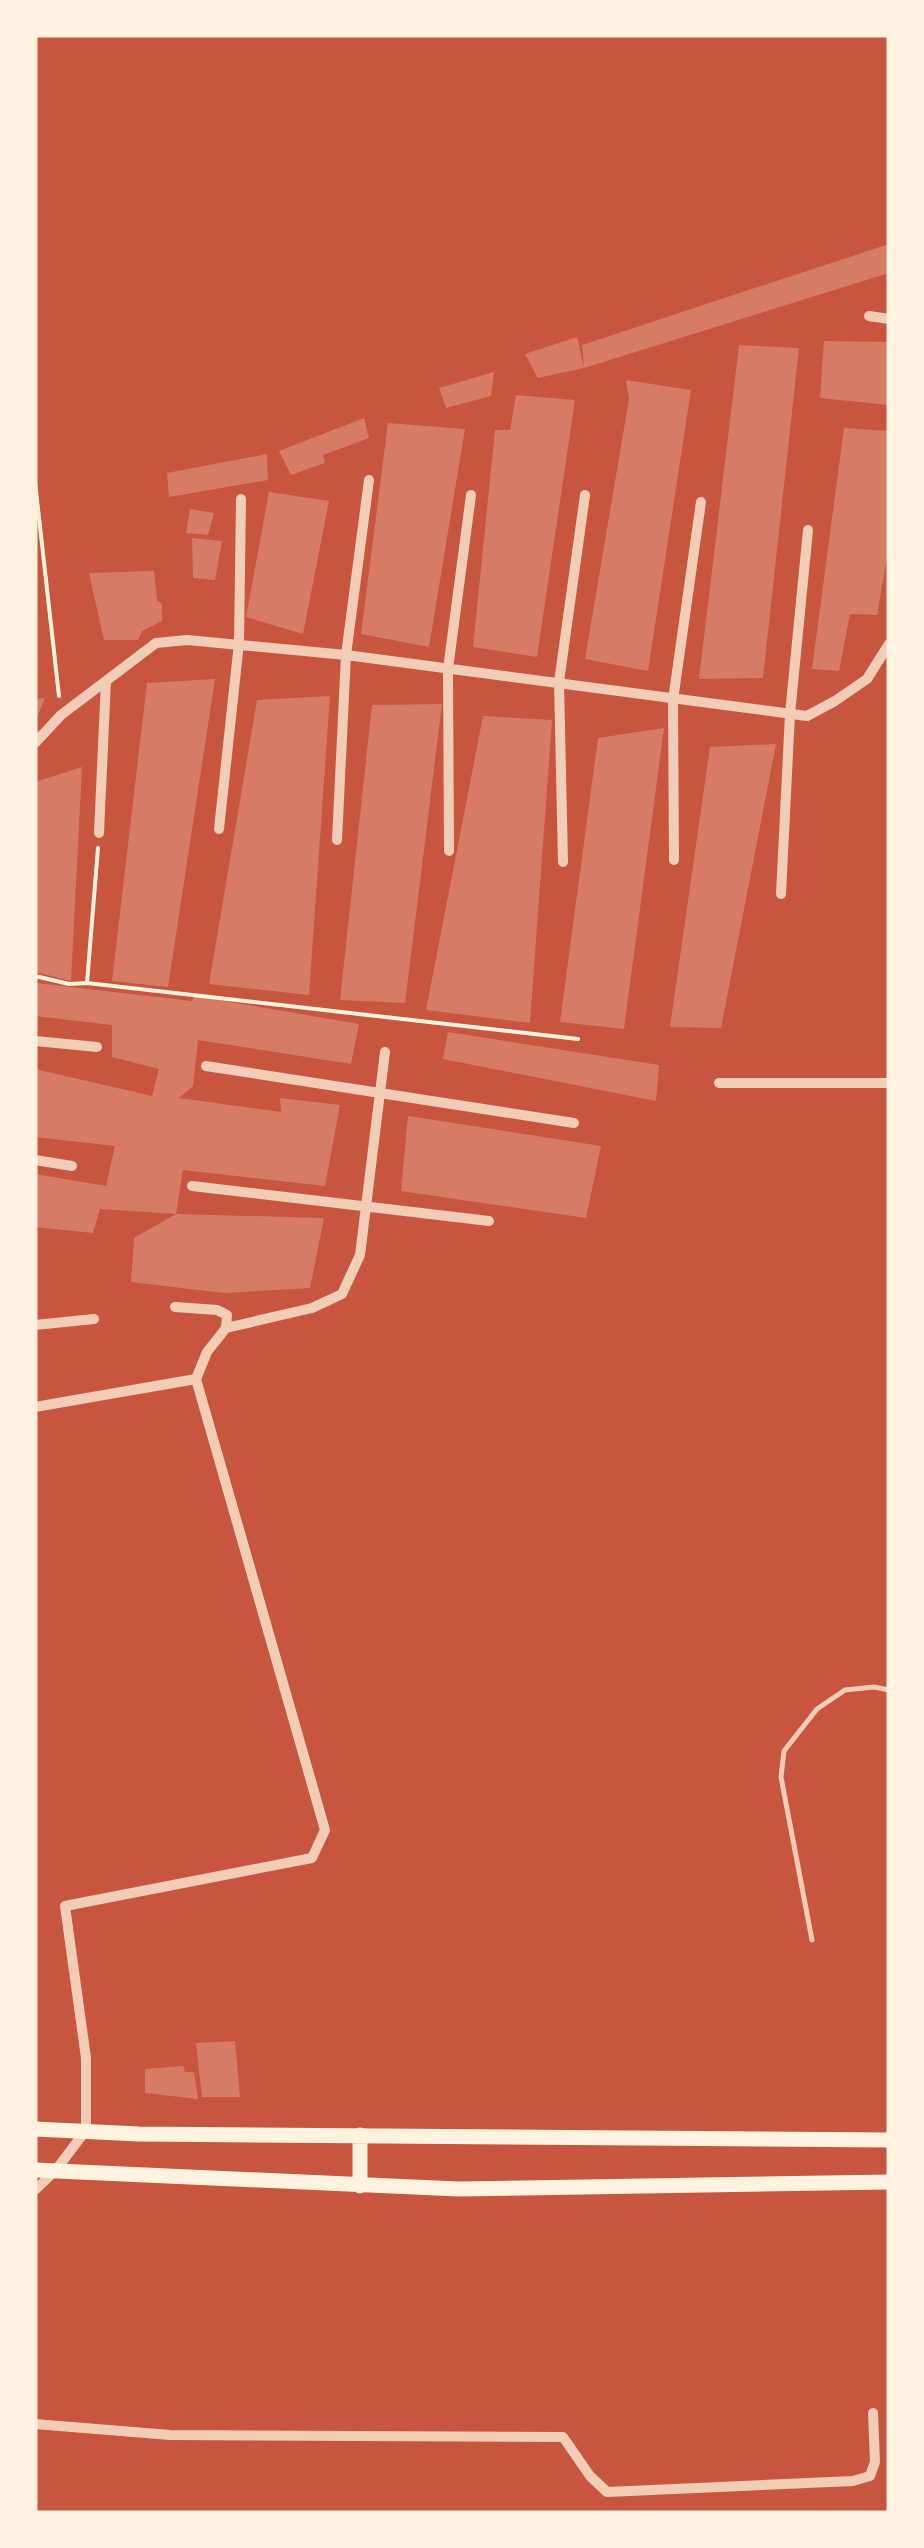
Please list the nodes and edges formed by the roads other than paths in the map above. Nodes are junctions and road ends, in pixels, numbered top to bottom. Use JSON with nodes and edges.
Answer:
{"nodes":[{"id":1,"x":869,"y":316,"type":"dead end"},
{"id":2,"x":889,"y":319,"type":"edge"},
{"id":3,"x":369,"y":480,"type":"dead end"},
{"id":4,"x":472,"y":495,"type":"dead end"},
{"id":5,"x":585,"y":495,"type":"dead end"},
{"id":6,"x":241,"y":499,"type":"dead end"},
{"id":7,"x":701,"y":502,"type":"dead end"},
{"id":8,"x":808,"y":530,"type":"dead end"},
{"id":9,"x":238,"y":643,"type":"junction"},
{"id":10,"x":889,"y":644,"type":"edge"},
{"id":11,"x":346,"y":655,"type":"junction"},
{"id":12,"x":448,"y":669,"type":"junction"},
{"id":13,"x":106,"y":681,"type":"junction"},
{"id":14,"x":559,"y":682,"type":"junction"},
{"id":15,"x":673,"y":700,"type":"junction"},
{"id":16,"x":790,"y":714,"type":"junction"},
{"id":17,"x":35,"y":742,"type":"edge"},
{"id":18,"x":218,"y":829,"type":"dead end"},
{"id":19,"x":99,"y":833,"type":"road end"},
{"id":20,"x":337,"y":840,"type":"dead end"},
{"id":21,"x":449,"y":851,"type":"dead end"},
{"id":22,"x":674,"y":860,"type":"dead end"},
{"id":23,"x":563,"y":862,"type":"dead end"},
{"id":24,"x":781,"y":894,"type":"dead end"},
{"id":25,"x":35,"y":1041,"type":"edge"},
{"id":26,"x":97,"y":1047,"type":"dead end"},
{"id":27,"x":385,"y":1052,"type":"dead end"},
{"id":28,"x":206,"y":1066,"type":"dead end"},
{"id":29,"x":718,"y":1082,"type":"dead end"},
{"id":30,"x":889,"y":1083,"type":"edge"},
{"id":31,"x":378,"y":1091,"type":"junction"},
{"id":32,"x":574,"y":1123,"type":"dead end"},
{"id":33,"x":35,"y":1160,"type":"edge"},
{"id":34,"x":72,"y":1166,"type":"dead end"},
{"id":35,"x":192,"y":1186,"type":"dead end"},
{"id":36,"x":365,"y":1204,"type":"junction"},
{"id":37,"x":489,"y":1220,"type":"dead end"},
{"id":38,"x":175,"y":1307,"type":"dead end"},
{"id":39,"x":94,"y":1320,"type":"dead end"},
{"id":40,"x":35,"y":1325,"type":"edge"},
{"id":41,"x":226,"y":1328,"type":"junction"},
{"id":42,"x":196,"y":1380,"type":"junction"},
{"id":43,"x":35,"y":1408,"type":"edge"},
{"id":44,"x":889,"y":1690,"type":"edge"},
{"id":45,"x":812,"y":1940,"type":"dead end"},
{"id":46,"x":35,"y":2129,"type":"edge"},
{"id":47,"x":86,"y":2130,"type":"junction"},
{"id":48,"x":360,"y":2135,"type":"junction"},
{"id":49,"x":889,"y":2140,"type":"edge"},
{"id":50,"x":35,"y":2170,"type":"edge"},
{"id":51,"x":56,"y":2170,"type":"junction"},
{"id":52,"x":889,"y":2182,"type":"edge"},
{"id":53,"x":360,"y":2186,"type":"junction"},
{"id":54,"x":35,"y":2190,"type":"edge"},
{"id":55,"x":873,"y":2413,"type":"dead end"},
{"id":56,"x":35,"y":2424,"type":"edge"}],
"edges":[{"from":1,"to":2,"type":"street"},
{"from":3,"to":11,"type":"street"},
{"from":4,"to":12,"type":"street"},
{"from":5,"to":14,"type":"street"},
{"from":6,"to":9,"type":"street"},
{"from":7,"to":15,"type":"street"},
{"from":8,"to":16,"type":"street"},
{"from":9,"to":11,"type":"street"},
{"from":9,"to":13,"type":"street"},
{"from":9,"to":18,"type":"street"},
{"from":10,"to":16,"type":"street"},
{"from":11,"to":12,"type":"street"},
{"from":11,"to":20,"type":"street"},
{"from":12,"to":14,"type":"street"},
{"from":12,"to":21,"type":"street"},
{"from":13,"to":17,"type":"street"},
{"from":13,"to":19,"type":"street"},
{"from":14,"to":15,"type":"street"},
{"from":14,"to":23,"type":"street"},
{"from":15,"to":16,"type":"street"},
{"from":15,"to":22,"type":"street"},
{"from":16,"to":24,"type":"street"},
{"from":25,"to":26,"type":"street"},
{"from":27,"to":31,"type":"street"},
{"from":28,"to":31,"type":"street"},
{"from":29,"to":30,"type":"street"},
{"from":31,"to":32,"type":"street"},
{"from":31,"to":36,"type":"street"},
{"from":33,"to":34,"type":"street"},
{"from":35,"to":36,"type":"street"},
{"from":36,"to":37,"type":"street"},
{"from":36,"to":41,"type":"street"},
{"from":38,"to":41,"type":"street"},
{"from":39,"to":40,"type":"street"},
{"from":41,"to":42,"type":"street"},
{"from":42,"to":43,"type":"street"},
{"from":42,"to":47,"type":"street"},
{"from":44,"to":45,"type":"lane"},
{"from":46,"to":47,"type":"main road"},
{"from":47,"to":48,"type":"main road"},
{"from":47,"to":51,"type":"street"},
{"from":48,"to":49,"type":"main road"},
{"from":48,"to":53,"type":"main road"},
{"from":50,"to":51,"type":"main road"},
{"from":51,"to":53,"type":"main road"},
{"from":51,"to":54,"type":"street"},
{"from":52,"to":53,"type":"main road"},
{"from":55,"to":56,"type":"street"}]}
